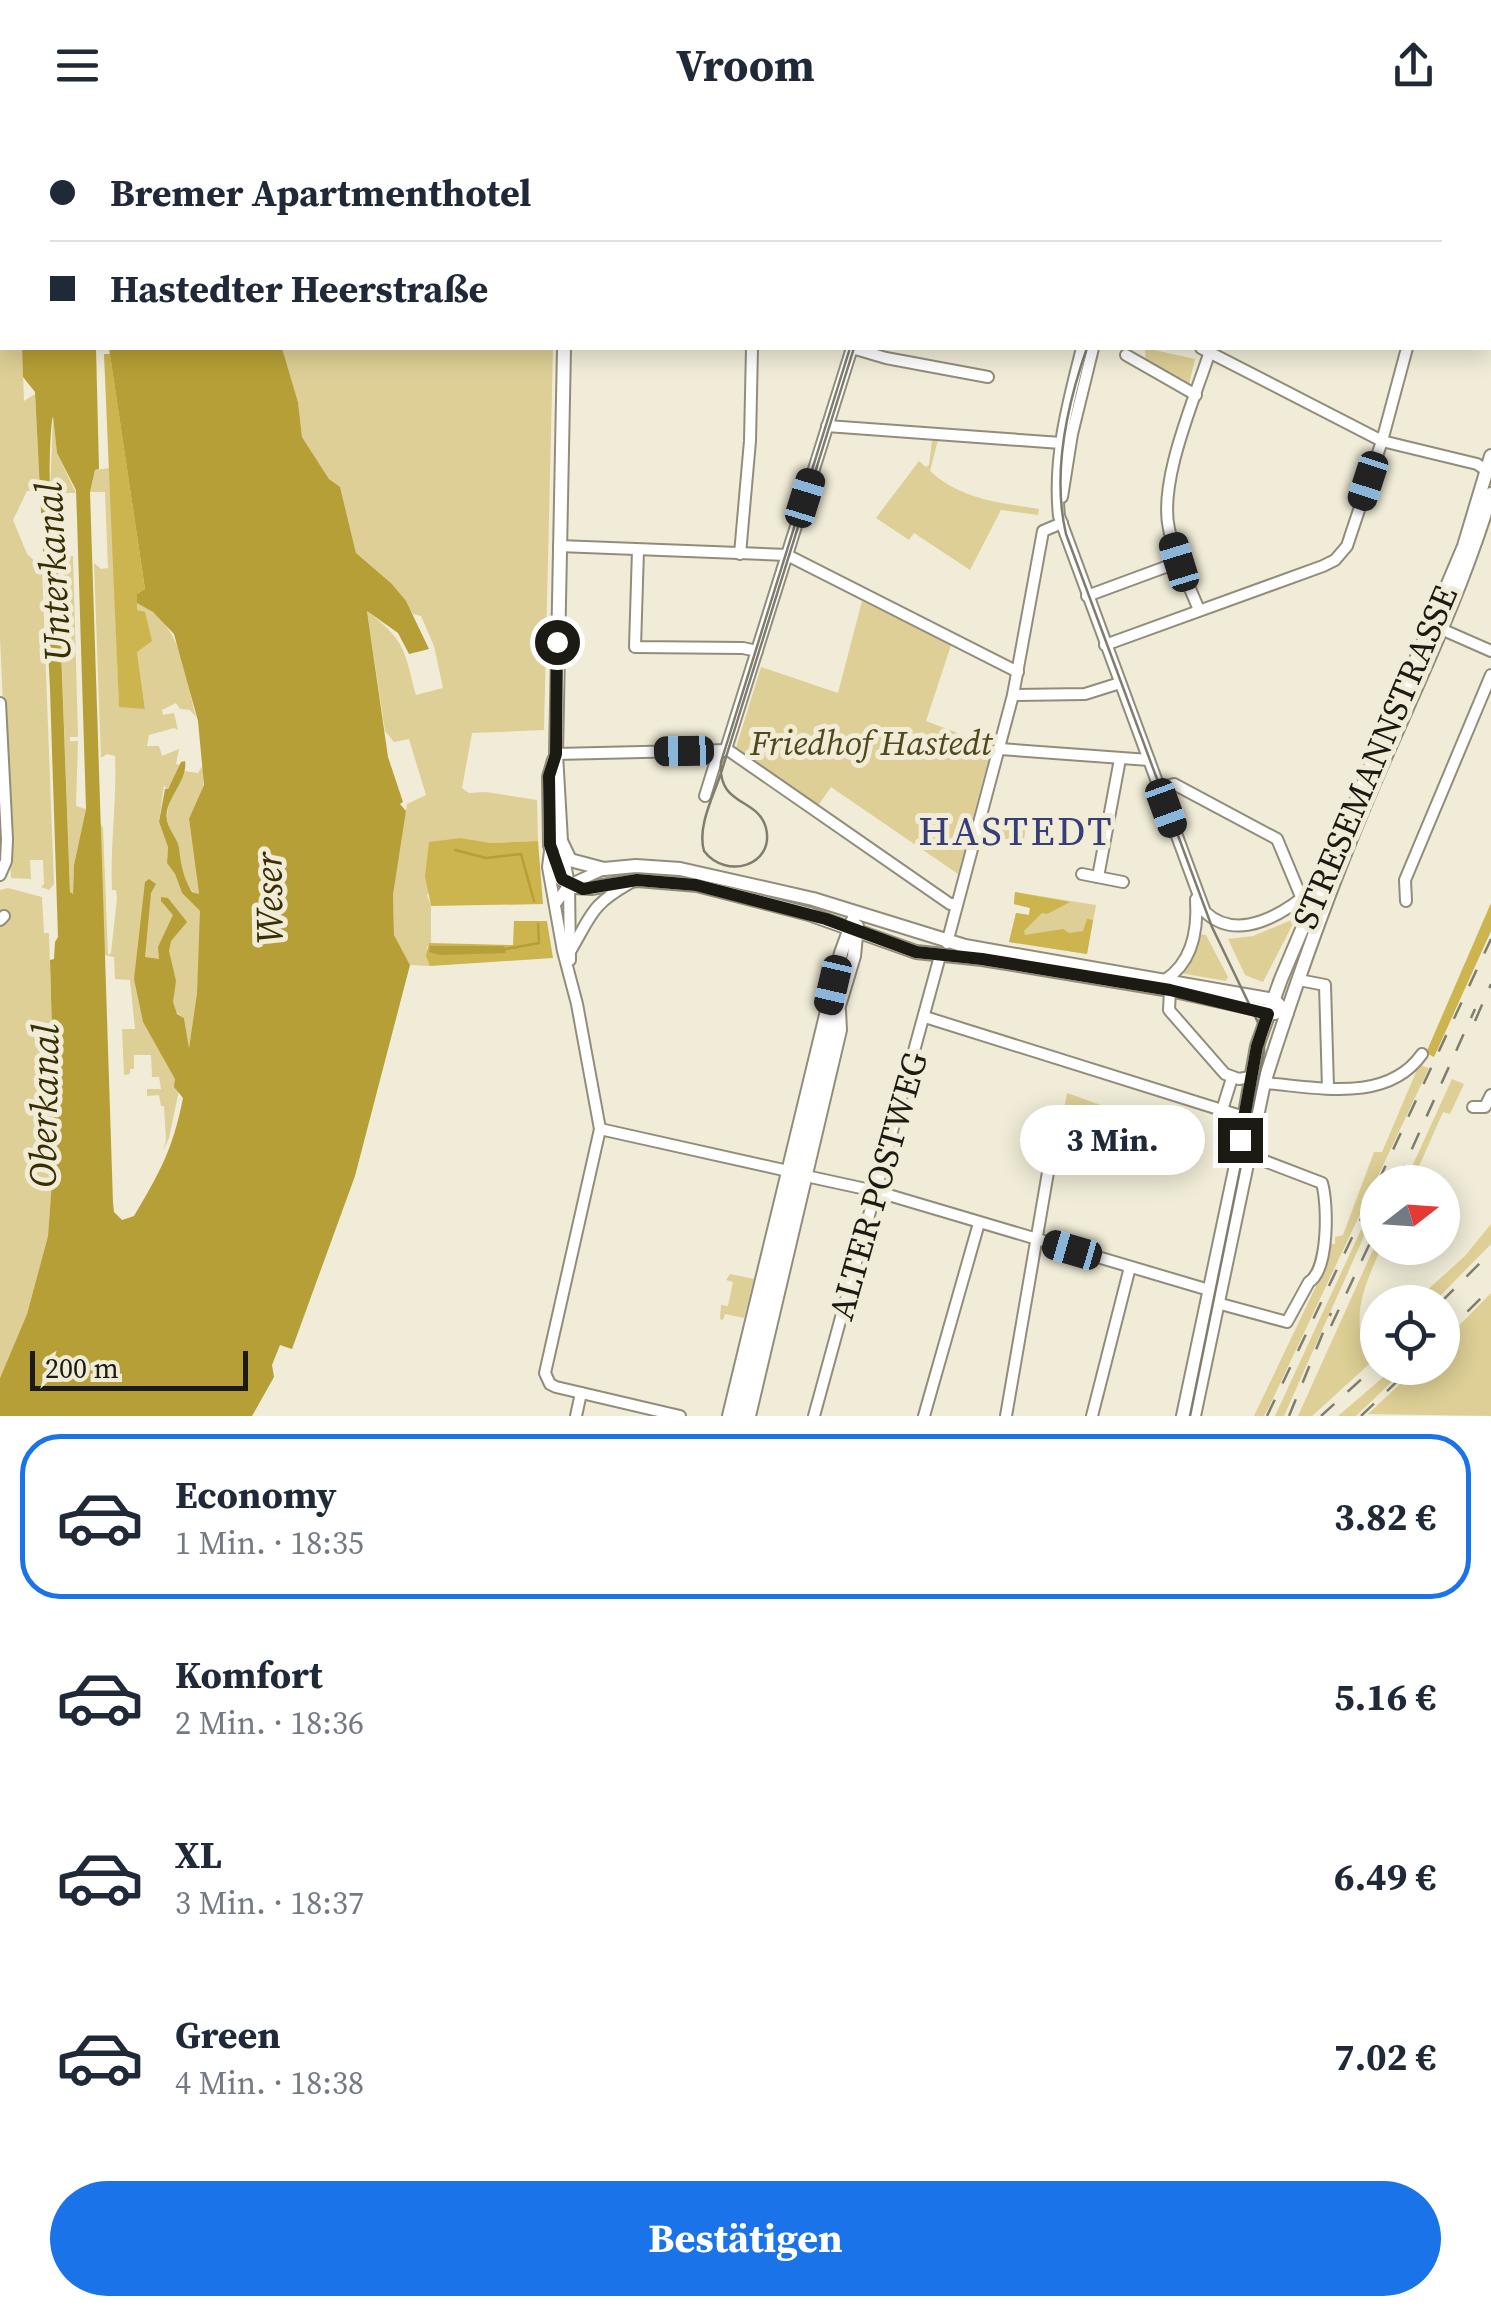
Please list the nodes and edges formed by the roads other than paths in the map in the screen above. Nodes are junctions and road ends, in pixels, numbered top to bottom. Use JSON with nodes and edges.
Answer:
{"nodes":[{"id":1,"x":564,"y":350,"type":"edge"},
{"id":2,"x":752,"y":350,"type":"edge"},
{"id":3,"x":851,"y":350,"type":"edge"},
{"id":4,"x":860,"y":350,"type":"edge"},
{"id":5,"x":1082,"y":350,"type":"edge"},
{"id":6,"x":1093,"y":350,"type":"edge"},
{"id":7,"x":1207,"y":350,"type":"edge"},
{"id":8,"x":1211,"y":350,"type":"edge"},
{"id":9,"x":1406,"y":350,"type":"edge"},
{"id":10,"x":1126,"y":355,"type":"dead end"},
{"id":11,"x":988,"y":376,"type":"dead end"},
{"id":12,"x":1196,"y":395,"type":"junction"},
{"id":13,"x":828,"y":426,"type":"junction"},
{"id":14,"x":1382,"y":441,"type":"junction"},
{"id":15,"x":1060,"y":443,"type":"junction"},
{"id":16,"x":1489,"y":475,"type":"edge"},
{"id":17,"x":1062,"y":523,"type":"junction"},
{"id":18,"x":558,"y":546,"type":"junction"},
{"id":19,"x":638,"y":550,"type":"junction"},
{"id":20,"x":740,"y":554,"type":"junction"},
{"id":21,"x":787,"y":556,"type":"junction"},
{"id":22,"x":1179,"y":562,"type":"junction"},
{"id":23,"x":1087,"y":596,"type":"junction"},
{"id":24,"x":1199,"y":610,"type":"junction"},
{"id":25,"x":1441,"y":630,"type":"junction"},
{"id":26,"x":1105,"y":645,"type":"junction"},
{"id":27,"x":757,"y":651,"type":"junction"},
{"id":28,"x":1491,"y":651,"type":"edge"},
{"id":29,"x":1018,"y":672,"type":"junction"},
{"id":30,"x":1491,"y":674,"type":"edge"},
{"id":31,"x":1120,"y":683,"type":"junction"},
{"id":32,"x":1013,"y":695,"type":"junction"},
{"id":33,"x":0,"y":703,"type":"edge"},
{"id":34,"x":726,"y":749,"type":"junction"},
{"id":35,"x":1000,"y":749,"type":"junction"},
{"id":36,"x":556,"y":754,"type":"junction"},
{"id":37,"x":1120,"y":759,"type":"junction"},
{"id":38,"x":1148,"y":760,"type":"junction"},
{"id":39,"x":1159,"y":788,"type":"junction"},
{"id":40,"x":705,"y":796,"type":"dead end"},
{"id":41,"x":557,"y":848,"type":"junction"},
{"id":42,"x":1082,"y":874,"type":"dead end"},
{"id":43,"x":0,"y":875,"type":"edge"},
{"id":44,"x":1098,"y":877,"type":"junction"},
{"id":45,"x":1192,"y":878,"type":"junction"},
{"id":46,"x":600,"y":881,"type":"junction"},
{"id":47,"x":1123,"y":882,"type":"dead end"},
{"id":48,"x":569,"y":884,"type":"junction"},
{"id":49,"x":1321,"y":888,"type":"junction"},
{"id":50,"x":1302,"y":899,"type":"junction"},
{"id":51,"x":1406,"y":901,"type":"dead end"},
{"id":52,"x":555,"y":904,"type":"junction"},
{"id":53,"x":957,"y":904,"type":"junction"},
{"id":54,"x":858,"y":913,"type":"junction"},
{"id":55,"x":853,"y":928,"type":"junction"},
{"id":56,"x":878,"y":939,"type":"junction"},
{"id":57,"x":948,"y":942,"type":"junction"},
{"id":58,"x":570,"y":951,"type":"junction"},
{"id":59,"x":854,"y":956,"type":"junction"},
{"id":60,"x":940,"y":956,"type":"junction"},
{"id":61,"x":571,"y":976,"type":"junction"},
{"id":62,"x":1299,"y":980,"type":"junction"},
{"id":63,"x":1168,"y":985,"type":"junction"},
{"id":64,"x":1274,"y":1000,"type":"junction"},
{"id":65,"x":840,"y":1011,"type":"junction"},
{"id":66,"x":1287,"y":1012,"type":"junction"},
{"id":67,"x":1268,"y":1014,"type":"junction"},
{"id":68,"x":926,"y":1016,"type":"junction"},
{"id":69,"x":1422,"y":1054,"type":"dead end"},
{"id":70,"x":1250,"y":1077,"type":"junction"},
{"id":71,"x":1232,"y":1078,"type":"junction"},
{"id":72,"x":1264,"y":1083,"type":"junction"},
{"id":73,"x":1328,"y":1088,"type":"junction"},
{"id":74,"x":1491,"y":1096,"type":"edge"},
{"id":75,"x":1473,"y":1107,"type":"dead end"},
{"id":76,"x":1222,"y":1110,"type":"junction"},
{"id":77,"x":1244,"y":1117,"type":"junction"},
{"id":78,"x":600,"y":1129,"type":"junction"},
{"id":79,"x":1052,"y":1149,"type":"dead end"},
{"id":80,"x":1249,"y":1155,"type":"junction"},
{"id":81,"x":788,"y":1171,"type":"junction"},
{"id":82,"x":806,"y":1176,"type":"junction"},
{"id":83,"x":875,"y":1192,"type":"junction"},
{"id":84,"x":980,"y":1223,"type":"junction"},
{"id":85,"x":1035,"y":1240,"type":"junction"},
{"id":86,"x":1130,"y":1267,"type":"junction"},
{"id":87,"x":1209,"y":1290,"type":"junction"},
{"id":88,"x":1217,"y":1303,"type":"junction"},
{"id":89,"x":581,"y":1393,"type":"junction"},
{"id":90,"x":576,"y":1416,"type":"edge"},
{"id":91,"x":680,"y":1416,"type":"edge"},
{"id":92,"x":729,"y":1416,"type":"edge"},
{"id":93,"x":740,"y":1416,"type":"edge"},
{"id":94,"x":750,"y":1416,"type":"edge"},
{"id":95,"x":814,"y":1416,"type":"edge"},
{"id":96,"x":924,"y":1416,"type":"edge"},
{"id":97,"x":1006,"y":1416,"type":"edge"},
{"id":98,"x":1092,"y":1416,"type":"edge"},
{"id":99,"x":1183,"y":1416,"type":"edge"},
{"id":100,"x":1194,"y":1416,"type":"edge"}],
"edges":[{"from":1,"to":18,"type":"main road"},
{"from":2,"to":20,"type":"street"},
{"from":3,"to":13,"type":"street"},
{"from":4,"to":11,"type":"street"},
{"from":5,"to":15,"type":"street"},
{"from":6,"to":17,"type":"street"},
{"from":7,"to":12,"type":"street"},
{"from":8,"to":14,"type":"street"},
{"from":9,"to":14,"type":"street"},
{"from":10,"to":12,"type":"street"},
{"from":12,"to":22,"type":"street"},
{"from":13,"to":15,"type":"street"},
{"from":13,"to":21,"type":"street"},
{"from":14,"to":16,"type":"street"},
{"from":14,"to":24,"type":"street"},
{"from":15,"to":17,"type":"street"},
{"from":16,"to":25,"type":"main road","name":"STRESEMANNSTRASSE"},
{"from":16,"to":49,"type":"main road","name":"STRESEMANNSTRASSE"},
{"from":17,"to":23,"type":"street"},
{"from":17,"to":29,"type":"street"},
{"from":18,"to":19,"type":"street"},
{"from":18,"to":36,"type":"main road"},
{"from":19,"to":20,"type":"street"},
{"from":19,"to":27,"type":"street"},
{"from":20,"to":21,"type":"street"},
{"from":21,"to":27,"type":"street"},
{"from":21,"to":29,"type":"street"},
{"from":22,"to":23,"type":"street"},
{"from":22,"to":24,"type":"street"},
{"from":23,"to":26,"type":"street"},
{"from":24,"to":26,"type":"street"},
{"from":25,"to":28,"type":"street"},
{"from":25,"to":62,"type":"main road","name":"STRESEMANNSTRASSE"},
{"from":26,"to":31,"type":"street"},
{"from":27,"to":34,"type":"street"},
{"from":29,"to":32,"type":"street"},
{"from":30,"to":51,"type":"street"},
{"from":31,"to":32,"type":"street"},
{"from":31,"to":38,"type":"street"},
{"from":32,"to":35,"type":"street"},
{"from":33,"to":43,"type":"street"},
{"from":34,"to":36,"type":"street"},
{"from":34,"to":40,"type":"street"},
{"from":34,"to":53,"type":"street"},
{"from":35,"to":37,"type":"street"},
{"from":35,"to":53,"type":"street"},
{"from":36,"to":41,"type":"main road"},
{"from":37,"to":38,"type":"street"},
{"from":37,"to":44,"type":"street"},
{"from":38,"to":39,"type":"street"},
{"from":39,"to":45,"type":"street"},
{"from":39,"to":50,"type":"street"},
{"from":41,"to":46,"type":"main road"},
{"from":41,"to":48,"type":"main road"},
{"from":41,"to":52,"type":"street"},
{"from":42,"to":44,"type":"street"},
{"from":44,"to":47,"type":"street"},
{"from":45,"to":50,"type":"street"},
{"from":45,"to":63,"type":"street"},
{"from":46,"to":48,"type":"main road"},
{"from":46,"to":54,"type":"main road"},
{"from":46,"to":55,"type":"main road"},
{"from":46,"to":58,"type":"street"},
{"from":48,"to":52,"type":"street"},
{"from":48,"to":58,"type":"street"},
{"from":49,"to":50,"type":"street"},
{"from":49,"to":64,"type":"main road","name":"STRESEMANNSTRASSE"},
{"from":52,"to":61,"type":"street"},
{"from":53,"to":57,"type":"street"},
{"from":54,"to":55,"type":"main road"},
{"from":54,"to":57,"type":"main road"},
{"from":55,"to":56,"type":"main road"},
{"from":55,"to":59,"type":"main road"},
{"from":55,"to":81,"type":"main road"},
{"from":56,"to":59,"type":"main road"},
{"from":56,"to":60,"type":"main road"},
{"from":57,"to":63,"type":"main road"},
{"from":58,"to":61,"type":"street"},
{"from":59,"to":65,"type":"main road"},
{"from":60,"to":63,"type":"main road"},
{"from":60,"to":68,"type":"street","name":"ALTER POSTWEG"},
{"from":61,"to":78,"type":"street"},
{"from":62,"to":66,"type":"main road","name":"STRESEMANNSTRASSE"},
{"from":62,"to":73,"type":"street"},
{"from":63,"to":64,"type":"main road"},
{"from":63,"to":67,"type":"main road"},
{"from":63,"to":71,"type":"street"},
{"from":64,"to":66,"type":"main road"},
{"from":64,"to":67,"type":"main road","name":"STRESEMANNSTRASSE"},
{"from":65,"to":82,"type":"street"},
{"from":65,"to":93,"type":"main road"},
{"from":66,"to":67,"type":"main road"},
{"from":66,"to":72,"type":"main road","name":"STRESEMANNSTRASSE"},
{"from":67,"to":70,"type":"main road","name":"STRESEMANNSTRASSE"},
{"from":68,"to":76,"type":"street"},
{"from":68,"to":83,"type":"street","name":"ALTER POSTWEG"},
{"from":69,"to":73,"type":"street"},
{"from":70,"to":71,"type":"street"},
{"from":70,"to":77,"type":"main road","name":"STRESEMANNSTRASSE"},
{"from":71,"to":76,"type":"street"},
{"from":72,"to":73,"type":"street"},
{"from":72,"to":80,"type":"main road","name":"STRESEMANNSTRASSE"},
{"from":74,"to":75,"type":"street"},
{"from":76,"to":77,"type":"street"},
{"from":77,"to":87,"type":"main road","name":"STRESEMANNSTRASSE"},
{"from":78,"to":81,"type":"street"},
{"from":78,"to":89,"type":"street"},
{"from":79,"to":85,"type":"street"},
{"from":80,"to":88,"type":"main road","name":"STRESEMANNSTRASSE"},
{"from":80,"to":88,"type":"street"},
{"from":81,"to":92,"type":"main road"},
{"from":82,"to":83,"type":"street"},
{"from":82,"to":94,"type":"street"},
{"from":83,"to":84,"type":"street"},
{"from":83,"to":95,"type":"street","name":"ALTER POSTWEG"},
{"from":84,"to":85,"type":"street"},
{"from":84,"to":96,"type":"street"},
{"from":85,"to":86,"type":"street"},
{"from":85,"to":97,"type":"street"},
{"from":86,"to":87,"type":"street"},
{"from":86,"to":98,"type":"street"},
{"from":87,"to":99,"type":"main road","name":"STRESEMANNSTRASSE"},
{"from":88,"to":100,"type":"main road","name":"STRESEMANNSTRASSE"},
{"from":89,"to":90,"type":"street"},
{"from":89,"to":91,"type":"street"}]}
